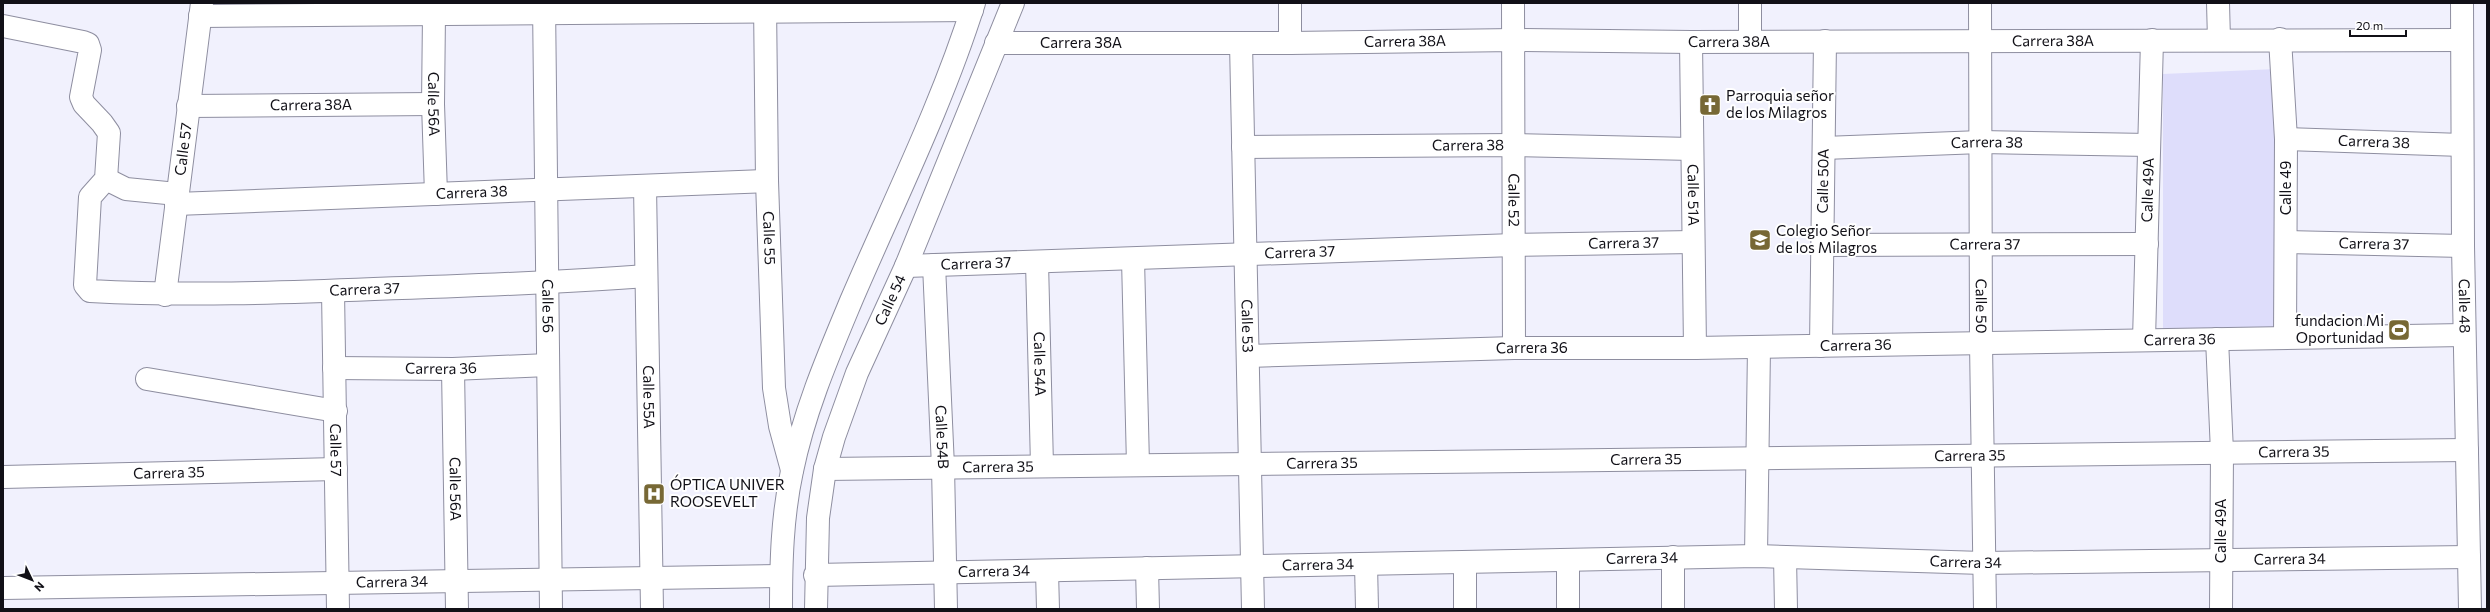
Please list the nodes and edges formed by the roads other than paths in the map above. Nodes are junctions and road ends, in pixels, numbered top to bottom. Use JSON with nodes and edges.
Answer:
{"nodes":[{"id":1,"x":1013,"y":3,"type":"edge"},
{"id":2,"x":1290,"y":3,"type":"edge"},
{"id":3,"x":1514,"y":3,"type":"edge"},
{"id":4,"x":1750,"y":3,"type":"edge"},
{"id":5,"x":1980,"y":3,"type":"edge"},
{"id":6,"x":2218,"y":3,"type":"edge"},
{"id":7,"x":2462,"y":3,"type":"edge"},
{"id":8,"x":973,"y":6,"type":"edge"},
{"id":9,"x":765,"y":7,"type":"edge"},
{"id":10,"x":544,"y":8,"type":"edge"},
{"id":11,"x":201,"y":9,"type":"edge"},
{"id":12,"x":434,"y":14,"type":"junction"},
{"id":13,"x":3,"y":26,"type":"edge"},
{"id":14,"x":1514,"y":40,"type":"junction"},
{"id":15,"x":2152,"y":40,"type":"junction"},
{"id":16,"x":2219,"y":40,"type":"junction"},
{"id":17,"x":2280,"y":40,"type":"junction"},
{"id":18,"x":2461,"y":40,"type":"junction"},
{"id":19,"x":1825,"y":41,"type":"junction"},
{"id":20,"x":1980,"y":41,"type":"junction"},
{"id":21,"x":1691,"y":42,"type":"junction"},
{"id":22,"x":1750,"y":42,"type":"junction"},
{"id":23,"x":996,"y":43,"type":"junction"},
{"id":24,"x":1241,"y":43,"type":"junction"},
{"id":25,"x":1290,"y":43,"type":"junction"},
{"id":26,"x":433,"y":104,"type":"junction"},
{"id":27,"x":188,"y":106,"type":"junction"},
{"id":28,"x":2286,"y":139,"type":"junction"},
{"id":29,"x":1981,"y":142,"type":"junction"},
{"id":30,"x":2150,"y":144,"type":"junction"},
{"id":31,"x":1514,"y":145,"type":"junction"},
{"id":32,"x":2462,"y":145,"type":"junction"},
{"id":33,"x":1243,"y":147,"type":"junction"},
{"id":34,"x":1824,"y":148,"type":"junction"},
{"id":35,"x":1692,"y":149,"type":"junction"},
{"id":36,"x":106,"y":179,"type":"junction"},
{"id":37,"x":767,"y":181,"type":"junction"},
{"id":38,"x":645,"y":186,"type":"junction"},
{"id":39,"x":546,"y":189,"type":"junction"},
{"id":40,"x":436,"y":194,"type":"junction"},
{"id":41,"x":177,"y":199,"type":"junction"},
{"id":42,"x":1694,"y":242,"type":"junction"},
{"id":43,"x":2286,"y":242,"type":"junction"},
{"id":44,"x":2147,"y":244,"type":"junction"},
{"id":45,"x":1514,"y":245,"type":"junction"},
{"id":46,"x":1822,"y":245,"type":"junction"},
{"id":47,"x":1981,"y":245,"type":"junction"},
{"id":48,"x":2462,"y":246,"type":"junction"},
{"id":49,"x":1245,"y":256,"type":"junction"},
{"id":50,"x":1133,"y":259,"type":"junction"},
{"id":51,"x":1037,"y":262,"type":"junction"},
{"id":52,"x":934,"y":265,"type":"junction"},
{"id":53,"x":906,"y":266,"type":"junction"},
{"id":54,"x":646,"y":276,"type":"junction"},
{"id":55,"x":547,"y":283,"type":"junction"},
{"id":56,"x":333,"y":291,"type":"junction"},
{"id":57,"x":165,"y":295,"type":"junction"},
{"id":58,"x":2464,"y":335,"type":"junction"},
{"id":59,"x":2285,"y":338,"type":"junction"},
{"id":60,"x":2217,"y":339,"type":"junction"},
{"id":61,"x":2144,"y":340,"type":"junction"},
{"id":62,"x":1981,"y":343,"type":"junction"},
{"id":63,"x":1821,"y":346,"type":"junction"},
{"id":64,"x":1759,"y":347,"type":"junction"},
{"id":65,"x":1514,"y":348,"type":"junction"},
{"id":66,"x":1695,"y":348,"type":"junction"},
{"id":67,"x":1248,"y":356,"type":"junction"},
{"id":68,"x":548,"y":365,"type":"junction"},
{"id":69,"x":334,"y":368,"type":"junction"},
{"id":70,"x":453,"y":369,"type":"junction"},
{"id":71,"x":147,"y":379,"type":"dead end"},
{"id":72,"x":336,"y":411,"type":"junction"},
{"id":73,"x":2466,"y":450,"type":"junction"},
{"id":74,"x":2222,"y":452,"type":"junction"},
{"id":75,"x":1982,"y":455,"type":"junction"},
{"id":76,"x":1757,"y":458,"type":"junction"},
{"id":77,"x":1250,"y":464,"type":"junction"},
{"id":78,"x":1138,"y":465,"type":"junction"},
{"id":79,"x":1042,"y":466,"type":"junction"},
{"id":80,"x":943,"y":467,"type":"junction"},
{"id":81,"x":336,"y":469,"type":"junction"},
{"id":82,"x":825,"y":469,"type":"junction"},
{"id":83,"x":792,"y":470,"type":"junction"},
{"id":84,"x":3,"y":478,"type":"edge"},
{"id":85,"x":1756,"y":556,"type":"junction"},
{"id":86,"x":1785,"y":556,"type":"junction"},
{"id":87,"x":1672,"y":557,"type":"junction"},
{"id":88,"x":2469,"y":557,"type":"junction"},
{"id":89,"x":1568,"y":560,"type":"junction"},
{"id":90,"x":2221,"y":560,"type":"junction"},
{"id":91,"x":1465,"y":562,"type":"junction"},
{"id":92,"x":1983,"y":563,"type":"junction"},
{"id":93,"x":1366,"y":564,"type":"junction"},
{"id":94,"x":1252,"y":566,"type":"junction"},
{"id":95,"x":1147,"y":568,"type":"junction"},
{"id":96,"x":1047,"y":571,"type":"junction"},
{"id":97,"x":945,"y":573,"type":"junction"},
{"id":98,"x":815,"y":575,"type":"junction"},
{"id":99,"x":781,"y":576,"type":"junction"},
{"id":100,"x":652,"y":578,"type":"junction"},
{"id":101,"x":550,"y":579,"type":"junction"},
{"id":102,"x":458,"y":581,"type":"junction"},
{"id":103,"x":337,"y":583,"type":"junction"},
{"id":104,"x":3,"y":588,"type":"edge"},
{"id":105,"x":338,"y":609,"type":"edge"},
{"id":106,"x":458,"y":609,"type":"edge"},
{"id":107,"x":551,"y":609,"type":"edge"},
{"id":108,"x":652,"y":609,"type":"edge"},
{"id":109,"x":781,"y":609,"type":"edge"},
{"id":110,"x":816,"y":609,"type":"edge"},
{"id":111,"x":946,"y":609,"type":"edge"},
{"id":112,"x":1048,"y":609,"type":"edge"},
{"id":113,"x":1148,"y":609,"type":"edge"},
{"id":114,"x":1253,"y":609,"type":"edge"},
{"id":115,"x":1367,"y":609,"type":"edge"},
{"id":116,"x":1465,"y":609,"type":"edge"},
{"id":117,"x":1568,"y":609,"type":"edge"},
{"id":118,"x":1673,"y":609,"type":"edge"},
{"id":119,"x":1786,"y":609,"type":"edge"},
{"id":120,"x":1985,"y":609,"type":"edge"},
{"id":121,"x":2221,"y":609,"type":"edge"},
{"id":122,"x":2470,"y":609,"type":"edge"}],
"edges":[{"from":1,"to":23,"type":"street","name":"Calle 54"},
{"from":2,"to":25,"type":"street"},
{"from":3,"to":14,"type":"street","name":"Calle 52"},
{"from":4,"to":22,"type":"street"},
{"from":5,"to":20,"type":"street","name":"Calle 50"},
{"from":6,"to":16,"type":"street"},
{"from":7,"to":18,"type":"street","name":"Calle 48"},
{"from":8,"to":9,"type":"street"},
{"from":8,"to":83,"type":"street"},
{"from":9,"to":10,"type":"street"},
{"from":9,"to":37,"type":"street","name":"Calle 55"},
{"from":10,"to":12,"type":"street"},
{"from":10,"to":39,"type":"street","name":"Calle 56"},
{"from":11,"to":12,"type":"street"},
{"from":11,"to":27,"type":"street","name":"Calle 57"},
{"from":12,"to":26,"type":"street","name":"Calle 56A"},
{"from":13,"to":36,"type":"street"},
{"from":14,"to":21,"type":"street","name":"Carrera 38A"},
{"from":14,"to":25,"type":"street","name":"Carrera 38A"},
{"from":14,"to":31,"type":"street","name":"Calle 52"},
{"from":15,"to":16,"type":"street","name":"Carrera 38A"},
{"from":15,"to":20,"type":"street","name":"Carrera 38A"},
{"from":15,"to":30,"type":"street","name":"Calle 49A"},
{"from":16,"to":17,"type":"street","name":"Carrera 38A"},
{"from":17,"to":18,"type":"street","name":"Carrera 38A"},
{"from":17,"to":28,"type":"street","name":"Calle 49"},
{"from":18,"to":32,"type":"street","name":"Calle 48"},
{"from":19,"to":20,"type":"street","name":"Carrera 38A"},
{"from":19,"to":22,"type":"street","name":"Carrera 38A"},
{"from":19,"to":34,"type":"street","name":"Calle 50A"},
{"from":20,"to":29,"type":"street","name":"Calle 50"},
{"from":21,"to":22,"type":"street","name":"Carrera 38A"},
{"from":21,"to":35,"type":"street","name":"Calle 51A"},
{"from":23,"to":24,"type":"street","name":"Carrera 38A"},
{"from":23,"to":53,"type":"street","name":"Calle 54"},
{"from":24,"to":25,"type":"street","name":"Carrera 38A"},
{"from":24,"to":33,"type":"street","name":"Calle 53"},
{"from":26,"to":27,"type":"street","name":"Carrera 38A"},
{"from":26,"to":40,"type":"street","name":"Calle 56A"},
{"from":27,"to":41,"type":"street","name":"Calle 57"},
{"from":28,"to":32,"type":"street","name":"Carrera 38"},
{"from":28,"to":43,"type":"street","name":"Calle 49"},
{"from":29,"to":30,"type":"street","name":"Carrera 38"},
{"from":29,"to":34,"type":"street","name":"Carrera 38"},
{"from":29,"to":47,"type":"street","name":"Calle 50"},
{"from":30,"to":44,"type":"street","name":"Calle 49A"},
{"from":31,"to":33,"type":"street","name":"Carrera 38"},
{"from":31,"to":35,"type":"street","name":"Carrera 38"},
{"from":31,"to":45,"type":"street","name":"Calle 52"},
{"from":32,"to":48,"type":"street","name":"Calle 48"},
{"from":33,"to":49,"type":"street","name":"Calle 53"},
{"from":34,"to":46,"type":"street","name":"Calle 50A"},
{"from":35,"to":42,"type":"street","name":"Calle 51A"},
{"from":36,"to":41,"type":"street","name":"Carrera 38"},
{"from":36,"to":57,"type":"street","name":"Carrera 37"},
{"from":37,"to":38,"type":"street","name":"Carrera 38"},
{"from":37,"to":83,"type":"street","name":"Calle 55"},
{"from":38,"to":39,"type":"street","name":"Carrera 38"},
{"from":38,"to":54,"type":"street","name":"Calle 55A"},
{"from":39,"to":40,"type":"street","name":"Carrera 38"},
{"from":39,"to":55,"type":"street","name":"Calle 56"},
{"from":40,"to":41,"type":"street","name":"Carrera 38"},
{"from":41,"to":57,"type":"street","name":"Calle 57"},
{"from":42,"to":45,"type":"street","name":"Carrera 37"},
{"from":42,"to":66,"type":"street","name":"Calle 51A"},
{"from":43,"to":48,"type":"street","name":"Carrera 37"},
{"from":43,"to":59,"type":"street","name":"Calle 49"},
{"from":44,"to":47,"type":"street","name":"Carrera 37"},
{"from":44,"to":61,"type":"street","name":"Calle 49A"},
{"from":45,"to":49,"type":"street","name":"Carrera 37"},
{"from":45,"to":65,"type":"street","name":"Calle 52"},
{"from":46,"to":47,"type":"street","name":"Carrera 37"},
{"from":46,"to":63,"type":"street","name":"Calle 50A"},
{"from":47,"to":62,"type":"street","name":"Calle 50"},
{"from":48,"to":58,"type":"street","name":"Calle 48"},
{"from":49,"to":50,"type":"street","name":"Carrera 37"},
{"from":49,"to":67,"type":"street","name":"Calle 53"},
{"from":50,"to":51,"type":"street","name":"Carrera 37"},
{"from":50,"to":78,"type":"street"},
{"from":51,"to":52,"type":"street","name":"Carrera 37"},
{"from":51,"to":79,"type":"street","name":"Calle 54A"},
{"from":52,"to":53,"type":"street","name":"Carrera 37"},
{"from":52,"to":80,"type":"street","name":"Calle 54B"},
{"from":53,"to":82,"type":"street","name":"Calle 54"},
{"from":54,"to":55,"type":"street","name":"Carrera 37"},
{"from":54,"to":100,"type":"street","name":"Calle 55A"},
{"from":55,"to":56,"type":"street","name":"Carrera 37"},
{"from":55,"to":68,"type":"street","name":"Calle 56"},
{"from":56,"to":57,"type":"street","name":"Carrera 37"},
{"from":56,"to":69,"type":"street","name":"Calle 57"},
{"from":58,"to":59,"type":"street","name":"Carrera 36"},
{"from":58,"to":73,"type":"street","name":"Calle 48"},
{"from":59,"to":60,"type":"street","name":"Carrera 36"},
{"from":60,"to":61,"type":"street","name":"Carrera 36"},
{"from":60,"to":74,"type":"street","name":"Calle 49A"},
{"from":61,"to":62,"type":"street","name":"Carrera 36"},
{"from":62,"to":63,"type":"street","name":"Carrera 36"},
{"from":62,"to":75,"type":"street","name":"Calle 50"},
{"from":63,"to":64,"type":"street","name":"Carrera 36"},
{"from":64,"to":66,"type":"street","name":"Carrera 36"},
{"from":64,"to":76,"type":"street"},
{"from":65,"to":66,"type":"street","name":"Carrera 36"},
{"from":65,"to":67,"type":"street","name":"Carrera 36"},
{"from":67,"to":77,"type":"street","name":"Calle 53"},
{"from":68,"to":70,"type":"street","name":"Carrera 36"},
{"from":68,"to":101,"type":"street","name":"Calle 56"},
{"from":69,"to":70,"type":"street","name":"Carrera 36"},
{"from":69,"to":72,"type":"street","name":"Calle 57"},
{"from":70,"to":102,"type":"street","name":"Calle 56A"},
{"from":71,"to":72,"type":"street"},
{"from":72,"to":81,"type":"street","name":"Calle 57"},
{"from":73,"to":74,"type":"street","name":"Carrera 35"},
{"from":73,"to":88,"type":"street","name":"Calle 48"},
{"from":74,"to":75,"type":"street","name":"Carrera 35"},
{"from":74,"to":90,"type":"street","name":"Calle 49A"},
{"from":75,"to":76,"type":"street","name":"Carrera 35"},
{"from":75,"to":92,"type":"street","name":"Calle 50"},
{"from":76,"to":77,"type":"street","name":"Carrera 35"},
{"from":76,"to":85,"type":"street"},
{"from":77,"to":78,"type":"street","name":"Carrera 35"},
{"from":77,"to":94,"type":"street","name":"Calle 53"},
{"from":78,"to":79,"type":"street","name":"Carrera 35"},
{"from":79,"to":80,"type":"street","name":"Carrera 35"},
{"from":80,"to":82,"type":"street","name":"Carrera 35"},
{"from":80,"to":97,"type":"street","name":"Calle 54B"},
{"from":81,"to":84,"type":"street","name":"Carrera 35"},
{"from":81,"to":103,"type":"street","name":"Calle 57"},
{"from":82,"to":98,"type":"street","name":"Calle 54"},
{"from":83,"to":99,"type":"street"},
{"from":85,"to":86,"type":"street","name":"Carrera 34"},
{"from":85,"to":87,"type":"street","name":"Carrera 34"},
{"from":86,"to":92,"type":"street","name":"Carrera 34"},
{"from":86,"to":119,"type":"street"},
{"from":87,"to":89,"type":"street","name":"Carrera 34"},
{"from":87,"to":118,"type":"street"},
{"from":88,"to":90,"type":"street","name":"Carrera 34"},
{"from":88,"to":122,"type":"street","name":"Calle 48"},
{"from":89,"to":91,"type":"street","name":"Carrera 34"},
{"from":89,"to":117,"type":"street"},
{"from":90,"to":92,"type":"street","name":"Carrera 34"},
{"from":90,"to":121,"type":"street","name":"Calle 49A"},
{"from":91,"to":93,"type":"street","name":"Carrera 34"},
{"from":91,"to":116,"type":"street"},
{"from":92,"to":120,"type":"street","name":"Calle 50"},
{"from":93,"to":94,"type":"street","name":"Carrera 34"},
{"from":93,"to":115,"type":"street"},
{"from":94,"to":95,"type":"street","name":"Carrera 34"},
{"from":94,"to":114,"type":"street","name":"Calle 53"},
{"from":95,"to":96,"type":"street","name":"Carrera 34"},
{"from":95,"to":113,"type":"street"},
{"from":96,"to":97,"type":"street","name":"Carrera 34"},
{"from":96,"to":112,"type":"street"},
{"from":97,"to":98,"type":"street","name":"Carrera 34"},
{"from":97,"to":111,"type":"street","name":"Calle 54B"},
{"from":98,"to":110,"type":"street","name":"Calle 54"},
{"from":99,"to":100,"type":"street","name":"Carrera 34"},
{"from":99,"to":109,"type":"street"},
{"from":100,"to":101,"type":"street","name":"Carrera 34"},
{"from":100,"to":108,"type":"street","name":"Calle 55A"},
{"from":101,"to":102,"type":"street","name":"Carrera 34"},
{"from":101,"to":107,"type":"street","name":"Calle 56"},
{"from":102,"to":103,"type":"street","name":"Carrera 34"},
{"from":102,"to":106,"type":"street","name":"Calle 56A"},
{"from":103,"to":104,"type":"street","name":"Carrera 34"},
{"from":103,"to":105,"type":"street","name":"Calle 57"}]}
